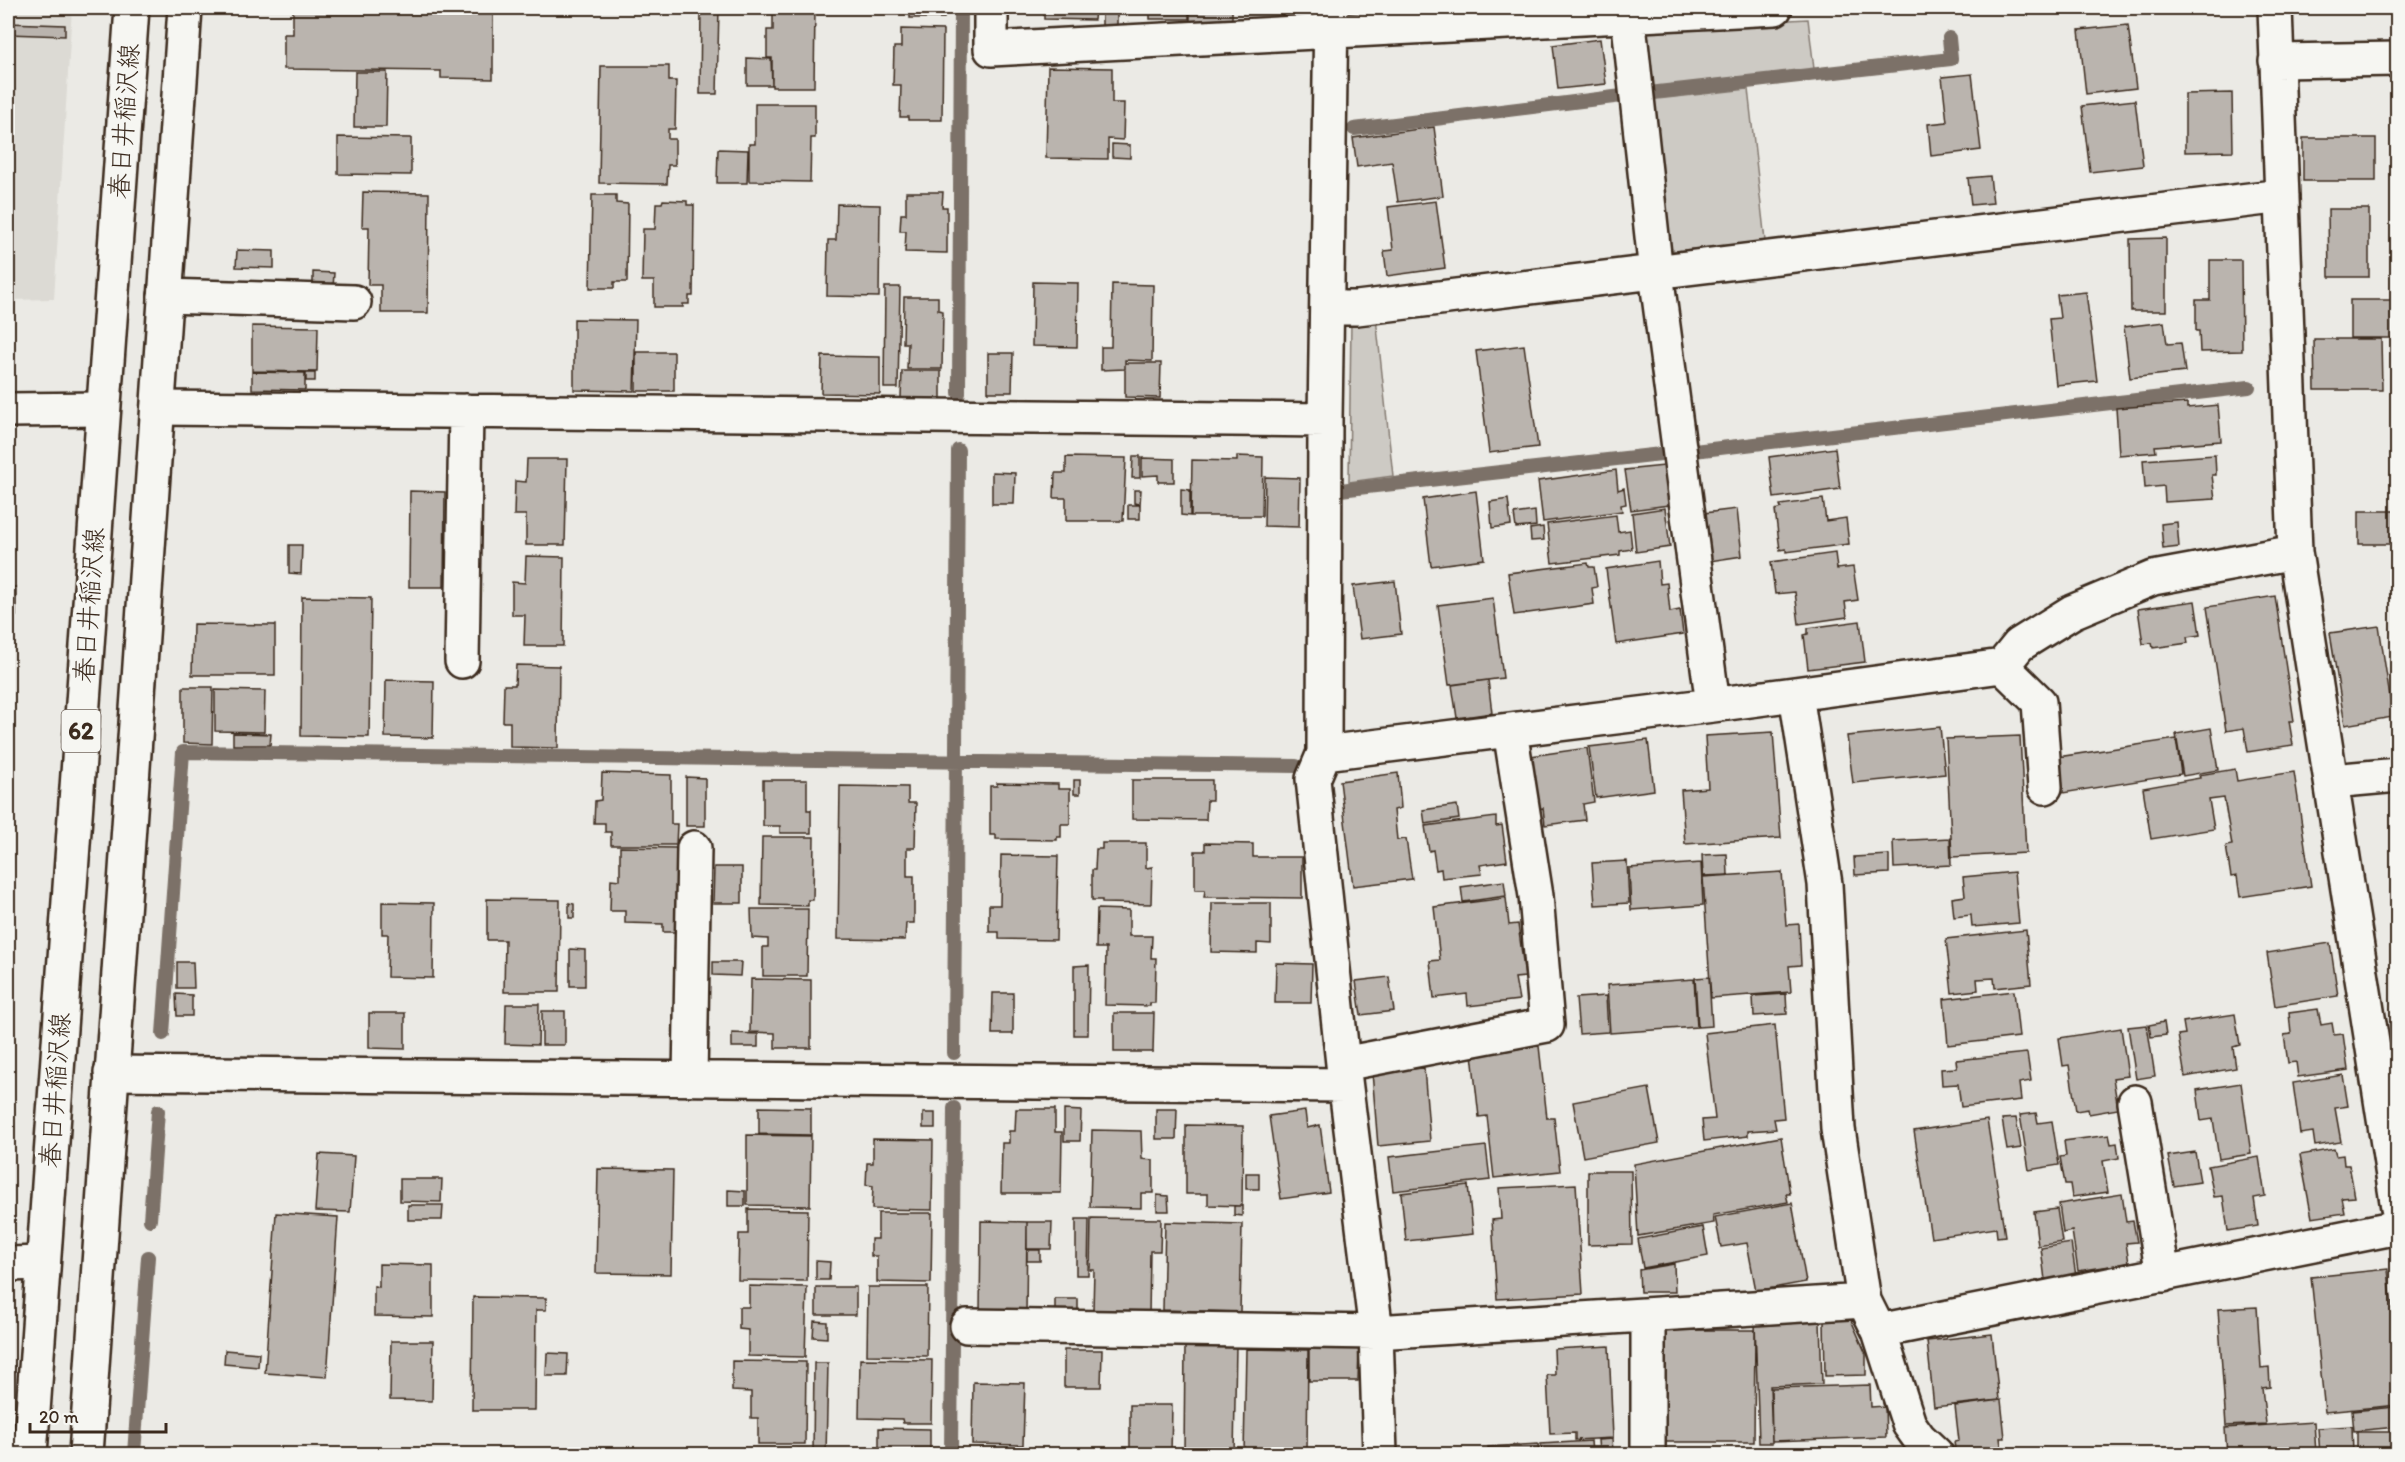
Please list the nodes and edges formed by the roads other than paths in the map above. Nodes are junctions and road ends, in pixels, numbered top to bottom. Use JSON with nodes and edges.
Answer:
{"nodes":[{"id":1,"x":132,"y":8,"type":"edge"},
{"id":2,"x":185,"y":8,"type":"edge"},
{"id":3,"x":991,"y":8,"type":"edge"},
{"id":4,"x":1775,"y":8,"type":"edge"},
{"id":5,"x":2275,"y":8,"type":"edge"},
{"id":6,"x":1628,"y":15,"type":"junction"},
{"id":7,"x":1331,"y":20,"type":"edge"},
{"id":8,"x":2397,"y":59,"type":"edge"},
{"id":9,"x":2277,"y":61,"type":"junction"},
{"id":10,"x":2282,"y":196,"type":"junction"},
{"id":11,"x":1656,"y":273,"type":"junction"},
{"id":12,"x":165,"y":296,"type":"junction"},
{"id":13,"x":354,"y":302,"type":"dead end"},
{"id":14,"x":1327,"y":308,"type":"junction"},
{"id":15,"x":158,"y":408,"type":"junction"},
{"id":16,"x":103,"y":409,"type":"junction"},
{"id":17,"x":8,"y":410,"type":"edge"},
{"id":18,"x":466,"y":411,"type":"junction"},
{"id":19,"x":1325,"y":420,"type":"junction"},
{"id":20,"x":2295,"y":552,"type":"junction"},
{"id":21,"x":462,"y":661,"type":"dead end"},
{"id":22,"x":2002,"y":666,"type":"junction"},
{"id":23,"x":1796,"y":694,"type":"junction"},
{"id":24,"x":1713,"y":705,"type":"junction"},
{"id":25,"x":1510,"y":730,"type":"junction"},
{"id":26,"x":1324,"y":753,"type":"junction"},
{"id":27,"x":2397,"y":775,"type":"edge"},
{"id":28,"x":2332,"y":781,"type":"junction"},
{"id":29,"x":2045,"y":788,"type":"dead end"},
{"id":30,"x":694,"y":848,"type":"dead end"},
{"id":31,"x":2386,"y":1049,"type":"edge"},
{"id":32,"x":111,"y":1073,"type":"junction"},
{"id":33,"x":1344,"y":1074,"type":"junction"},
{"id":34,"x":690,"y":1078,"type":"junction"},
{"id":35,"x":2135,"y":1102,"type":"dead end"},
{"id":36,"x":2397,"y":1208,"type":"edge"},
{"id":37,"x":43,"y":1263,"type":"junction"},
{"id":38,"x":8,"y":1264,"type":"edge"},
{"id":39,"x":2163,"y":1275,"type":"junction"},
{"id":40,"x":1864,"y":1301,"type":"junction"},
{"id":41,"x":1648,"y":1315,"type":"junction"},
{"id":42,"x":967,"y":1326,"type":"dead end"},
{"id":43,"x":1879,"y":1331,"type":"junction"},
{"id":44,"x":1376,"y":1332,"type":"junction"},
{"id":45,"x":30,"y":1455,"type":"edge"},
{"id":46,"x":86,"y":1455,"type":"edge"},
{"id":47,"x":1380,"y":1455,"type":"edge"},
{"id":48,"x":1648,"y":1455,"type":"edge"},
{"id":49,"x":1936,"y":1455,"type":"edge"}],
"edges":[{"from":1,"to":16,"type":"street","name":"春日井稲沢線","number":"62"},
{"from":2,"to":12,"type":"street","name":"春日井稲沢線","number":"62"},
{"from":3,"to":7,"type":"street"},
{"from":4,"to":6,"type":"street"},
{"from":5,"to":9,"type":"street"},
{"from":6,"to":7,"type":"street"},
{"from":6,"to":11,"type":"street"},
{"from":7,"to":14,"type":"street"},
{"from":8,"to":9,"type":"street"},
{"from":9,"to":10,"type":"street"},
{"from":10,"to":11,"type":"street"},
{"from":10,"to":20,"type":"street"},
{"from":11,"to":14,"type":"street"},
{"from":11,"to":24,"type":"street"},
{"from":12,"to":13,"type":"street"},
{"from":12,"to":15,"type":"street","name":"春日井稲沢線","number":"62"},
{"from":14,"to":19,"type":"street"},
{"from":15,"to":18,"type":"street"},
{"from":15,"to":32,"type":"street","name":"春日井稲沢線","number":"62"},
{"from":16,"to":17,"type":"street"},
{"from":16,"to":37,"type":"street","name":"春日井稲沢線","number":"62"},
{"from":18,"to":19,"type":"street"},
{"from":18,"to":21,"type":"street"},
{"from":19,"to":26,"type":"street"},
{"from":20,"to":22,"type":"street"},
{"from":20,"to":28,"type":"street"},
{"from":22,"to":23,"type":"street"},
{"from":22,"to":29,"type":"street"},
{"from":23,"to":24,"type":"street"},
{"from":23,"to":40,"type":"street"},
{"from":24,"to":25,"type":"street"},
{"from":25,"to":26,"type":"street"},
{"from":25,"to":33,"type":"street"},
{"from":26,"to":33,"type":"street"},
{"from":27,"to":28,"type":"street"},
{"from":28,"to":31,"type":"street"},
{"from":30,"to":34,"type":"street"},
{"from":31,"to":36,"type":"street"},
{"from":32,"to":34,"type":"street"},
{"from":32,"to":46,"type":"street","name":"春日井稲沢線","number":"62"},
{"from":33,"to":34,"type":"street"},
{"from":33,"to":44,"type":"street"},
{"from":35,"to":39,"type":"street"},
{"from":36,"to":39,"type":"street"},
{"from":37,"to":38,"type":"street"},
{"from":37,"to":45,"type":"street","name":"春日井稲沢線","number":"62"},
{"from":39,"to":43,"type":"street"},
{"from":40,"to":41,"type":"street"},
{"from":40,"to":43,"type":"street"},
{"from":41,"to":44,"type":"street"},
{"from":41,"to":48,"type":"street"},
{"from":42,"to":44,"type":"street"},
{"from":43,"to":49,"type":"street"},
{"from":44,"to":47,"type":"street"}]}
